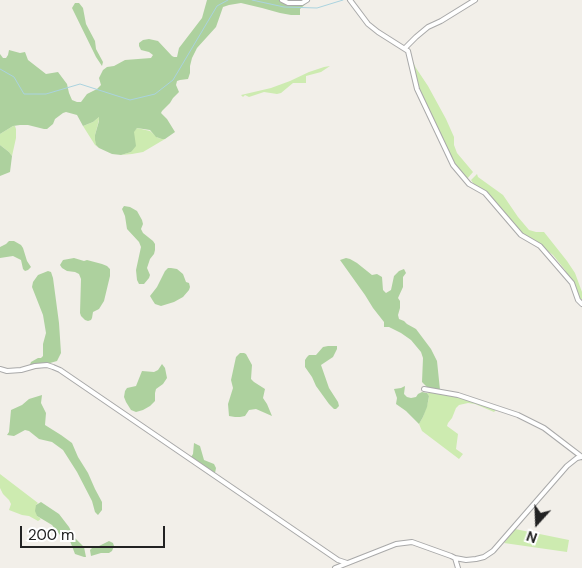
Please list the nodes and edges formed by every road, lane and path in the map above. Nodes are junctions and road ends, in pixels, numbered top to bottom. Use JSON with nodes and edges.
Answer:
{"nodes":[{"id":1,"x":282,"y":0,"type":"edge"},
{"id":2,"x":307,"y":0,"type":"edge"},
{"id":3,"x":475,"y":0,"type":"edge"},
{"id":4,"x":350,"y":1,"type":"edge"},
{"id":5,"x":405,"y":48,"type":"junction"},
{"id":6,"x":582,"y":304,"type":"edge"},
{"id":7,"x":0,"y":369,"type":"edge"},
{"id":8,"x":424,"y":389,"type":"dead end"},
{"id":9,"x":582,"y":457,"type":"edge"},
{"id":10,"x":455,"y":558,"type":"junction"},
{"id":11,"x":347,"y":563,"type":"junction"},
{"id":12,"x":335,"y":568,"type":"edge"},
{"id":13,"x":458,"y":568,"type":"edge"}],
"edges":[{"from":1,"to":2,"type":"street"},
{"from":3,"to":5,"type":"street"},
{"from":4,"to":5,"type":"street"},
{"from":5,"to":6,"type":"street"},
{"from":7,"to":11,"type":"street"},
{"from":8,"to":9,"type":"street"},
{"from":9,"to":10,"type":"street"},
{"from":10,"to":11,"type":"street"},
{"from":10,"to":13,"type":"street"},
{"from":11,"to":12,"type":"street"}]}
